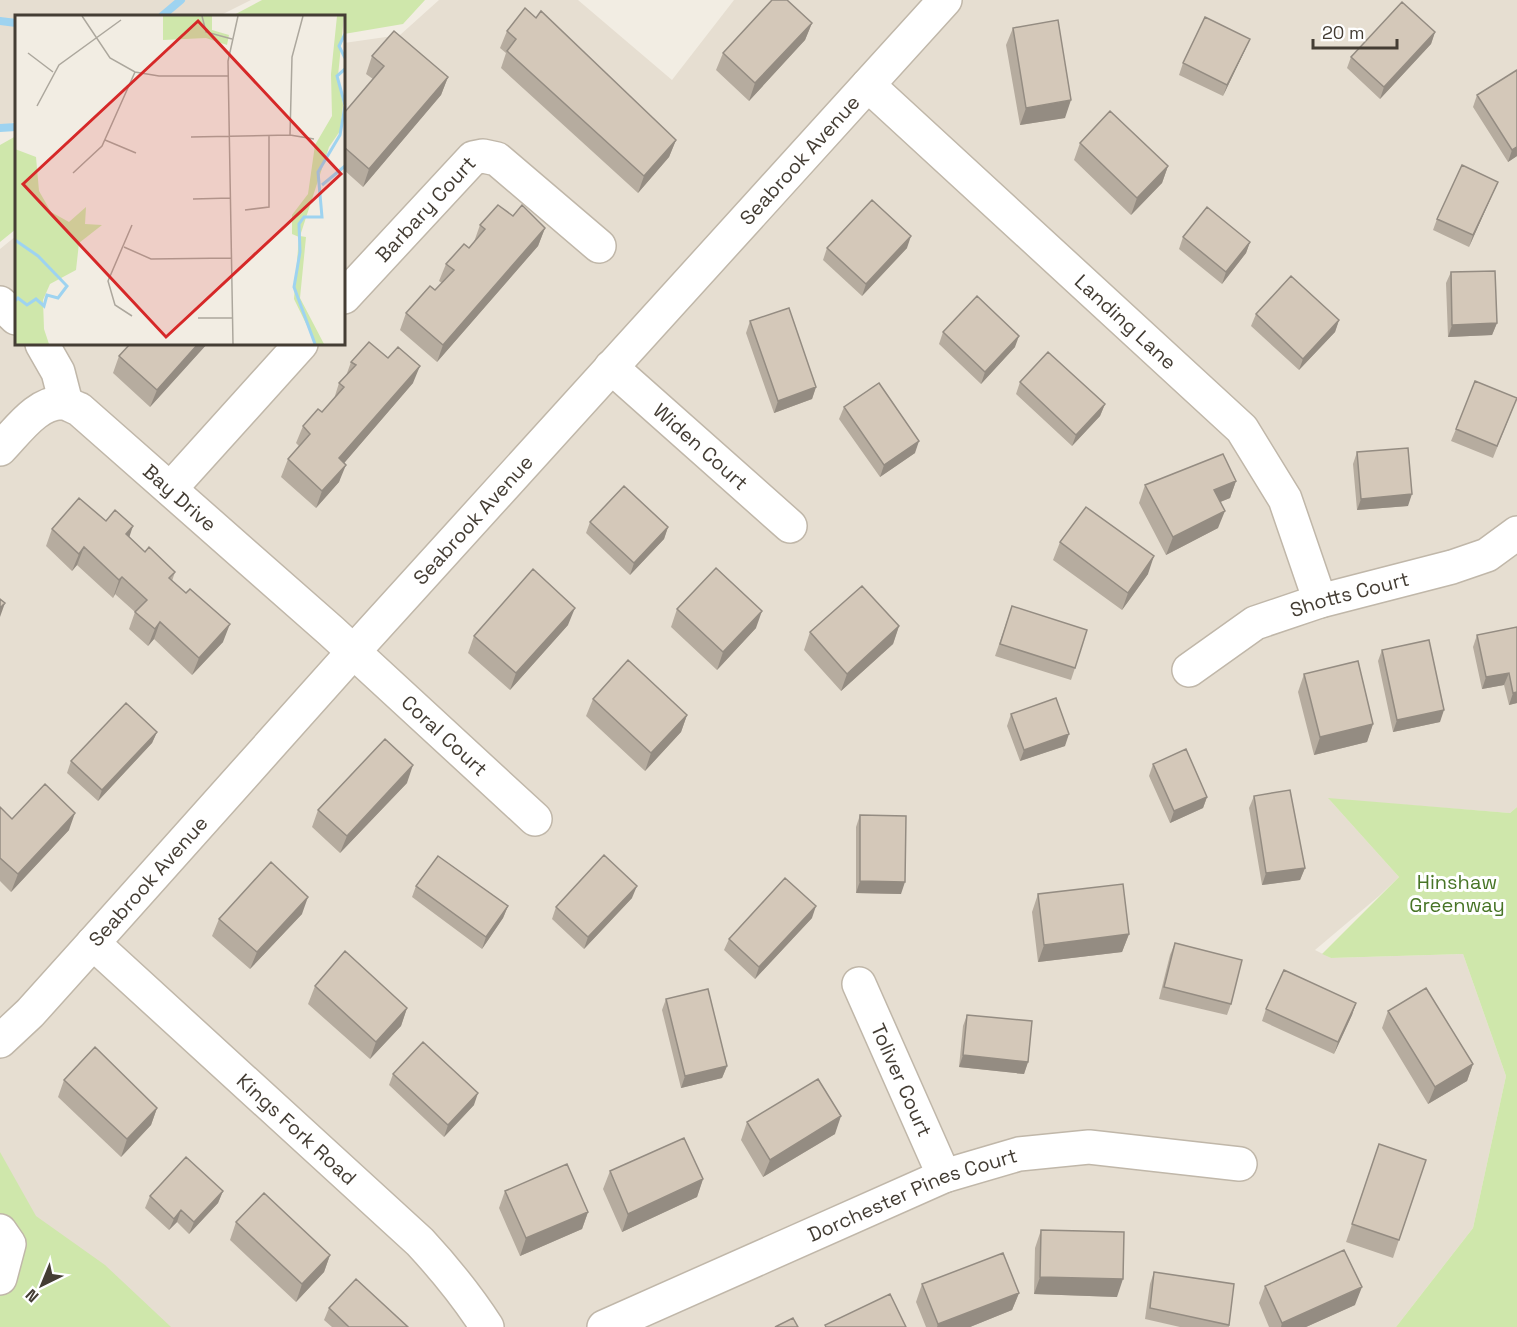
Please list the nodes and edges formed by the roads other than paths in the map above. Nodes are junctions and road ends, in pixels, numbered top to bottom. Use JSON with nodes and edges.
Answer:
{"nodes":[{"id":1,"x":945,"y":0,"type":"edge"},
{"id":2,"x":868,"y":85,"type":"junction"},
{"id":3,"x":599,"y":246,"type":"dead end"},
{"id":4,"x":345,"y":296,"type":"edge"},
{"id":5,"x":0,"y":303,"type":"edge"},
{"id":6,"x":15,"y":317,"type":"edge"},
{"id":7,"x":43,"y":345,"type":"edge"},
{"id":8,"x":300,"y":345,"type":"edge"},
{"id":9,"x":611,"y":367,"type":"junction"},
{"id":10,"x":66,"y":403,"type":"junction"},
{"id":11,"x":0,"y":449,"type":"edge"},
{"id":12,"x":171,"y":488,"type":"junction"},
{"id":13,"x":790,"y":526,"type":"dead end"},
{"id":14,"x":1517,"y":533,"type":"edge"},
{"id":15,"x":1320,"y":601,"type":"junction"},
{"id":16,"x":354,"y":651,"type":"junction"},
{"id":17,"x":1189,"y":670,"type":"dead end"},
{"id":18,"x":535,"y":819,"type":"dead end"},
{"id":19,"x":93,"y":943,"type":"junction"},
{"id":20,"x":859,"y":984,"type":"dead end"},
{"id":21,"x":0,"y":1041,"type":"edge"},
{"id":22,"x":1240,"y":1164,"type":"dead end"},
{"id":23,"x":944,"y":1176,"type":"junction"},
{"id":24,"x":0,"y":1231,"type":"edge"},
{"id":25,"x":0,"y":1278,"type":"edge"},
{"id":26,"x":487,"y":1327,"type":"edge"},
{"id":27,"x":604,"y":1327,"type":"edge"}],
"edges":[{"from":1,"to":2,"type":"street","name":"Seabrook Avenue"},
{"from":2,"to":9,"type":"street","name":"Seabrook Avenue"},
{"from":2,"to":15,"type":"street","name":"Landing Lane"},
{"from":3,"to":4,"type":"street","name":"Barbary Court"},
{"from":5,"to":6,"type":"street"},
{"from":7,"to":10,"type":"street"},
{"from":8,"to":12,"type":"street"},
{"from":9,"to":13,"type":"street","name":"Widen Court"},
{"from":9,"to":16,"type":"street","name":"Seabrook Avenue"},
{"from":10,"to":11,"type":"street"},
{"from":10,"to":12,"type":"street","name":"Bay Drive"},
{"from":12,"to":16,"type":"street","name":"Bay Drive"},
{"from":14,"to":15,"type":"street","name":"Shotts Court"},
{"from":15,"to":17,"type":"street","name":"Shotts Court"},
{"from":16,"to":18,"type":"street","name":"Coral Court"},
{"from":16,"to":19,"type":"street","name":"Seabrook Avenue"},
{"from":19,"to":21,"type":"street","name":"Seabrook Avenue"},
{"from":19,"to":26,"type":"street","name":"Kings Fork Road"},
{"from":20,"to":23,"type":"street","name":"Toliver Court"},
{"from":22,"to":23,"type":"street","name":"Dorchester Pines Court"},
{"from":23,"to":27,"type":"street","name":"Dorchester Pines Court"},
{"from":24,"to":25,"type":"street"}]}
